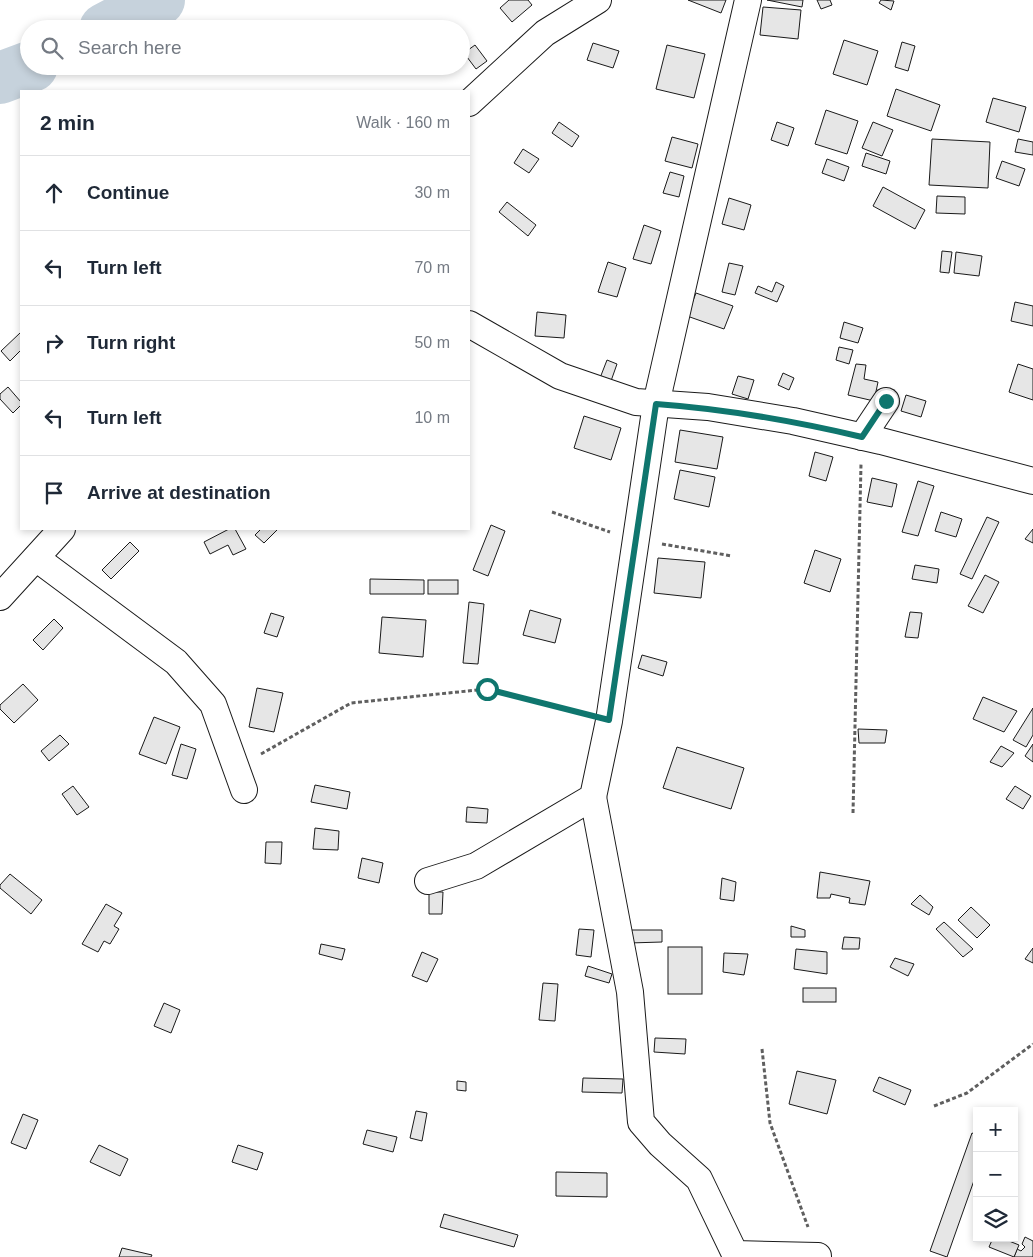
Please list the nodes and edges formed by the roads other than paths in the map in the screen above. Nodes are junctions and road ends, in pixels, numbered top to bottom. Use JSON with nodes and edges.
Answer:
{"nodes":[{"id":1,"x":598,"y":0,"type":"edge"},
{"id":2,"x":748,"y":0,"type":"edge"},
{"id":3,"x":470,"y":102,"type":"edge"},
{"id":4,"x":470,"y":325,"type":"edge"},
{"id":5,"x":886,"y":401,"type":"dead end"},
{"id":6,"x":656,"y":404,"type":"junction"},
{"id":7,"x":862,"y":437,"type":"junction"},
{"id":8,"x":1033,"y":481,"type":"edge"},
{"id":9,"x":61,"y":530,"type":"edge"},
{"id":10,"x":36,"y":558,"type":"junction"},
{"id":11,"x":0,"y":597,"type":"edge"},
{"id":12,"x":244,"y":790,"type":"road end"},
{"id":13,"x":593,"y":797,"type":"junction"},
{"id":14,"x":428,"y":881,"type":"dead end"},
{"id":15,"x":818,"y":1256,"type":"edge"}],
"edges":[{"from":1,"to":3,"type":"street"},
{"from":2,"to":6,"type":"street"},
{"from":4,"to":6,"type":"street"},
{"from":5,"to":7,"type":"street"},
{"from":6,"to":7,"type":"street"},
{"from":6,"to":13,"type":"street"},
{"from":7,"to":8,"type":"street"},
{"from":9,"to":10,"type":"street"},
{"from":10,"to":11,"type":"street"},
{"from":10,"to":12,"type":"street"},
{"from":13,"to":14,"type":"street"},
{"from":13,"to":15,"type":"street"}]}
